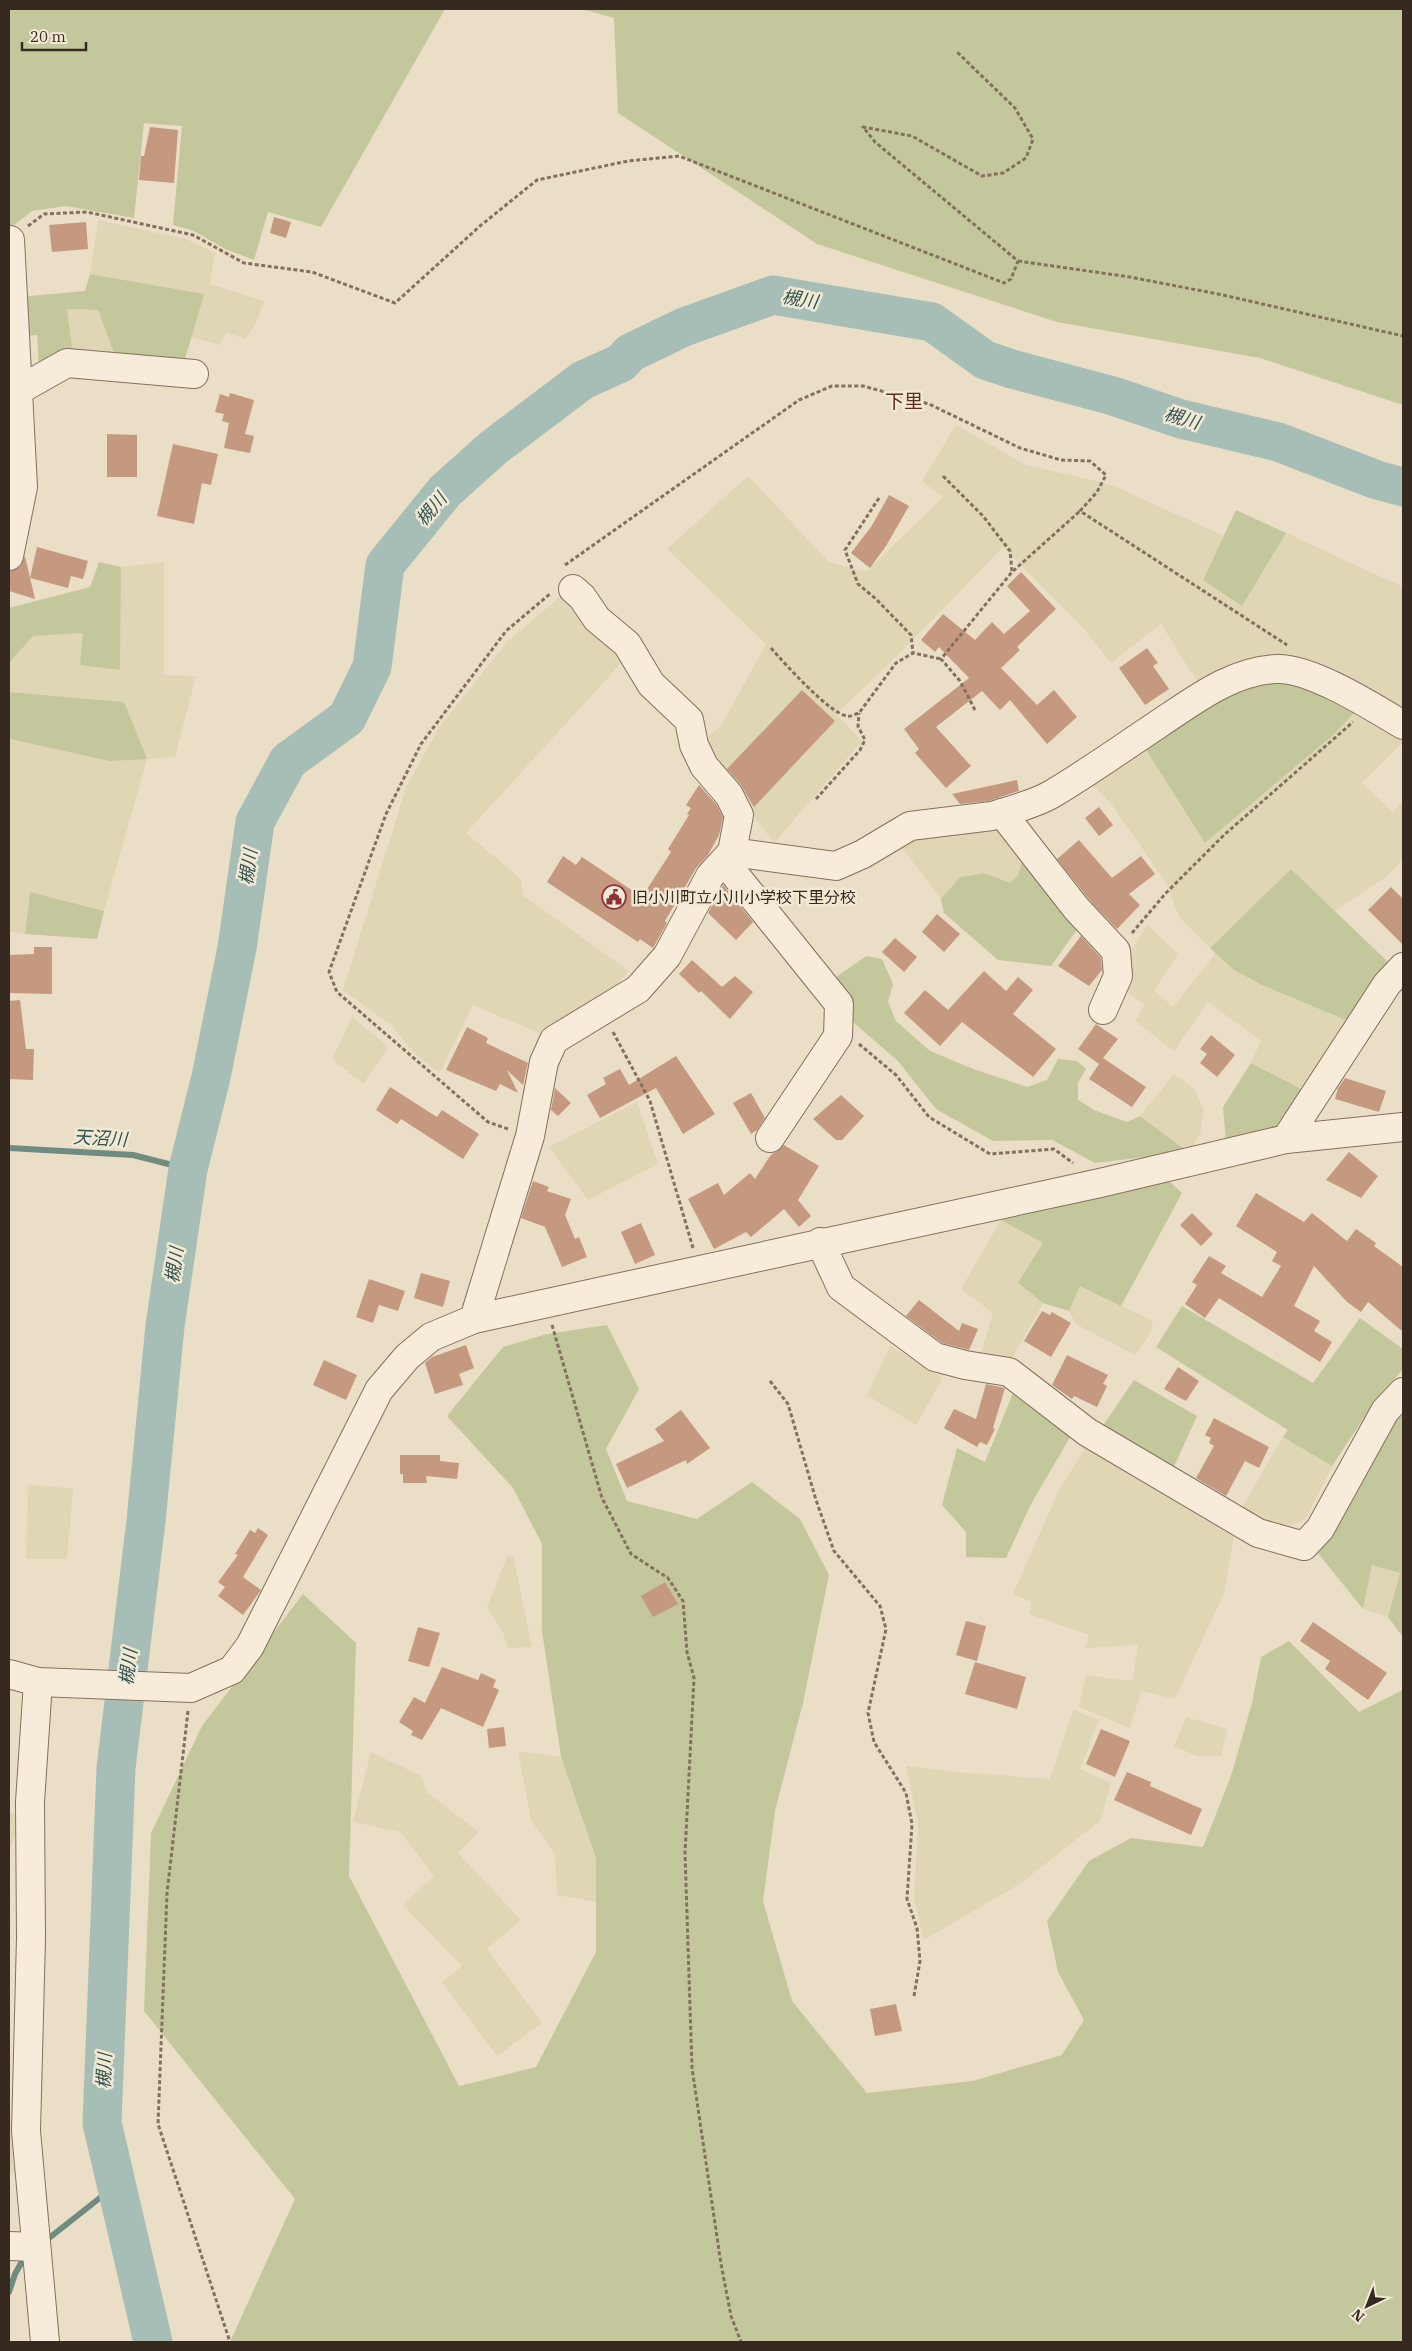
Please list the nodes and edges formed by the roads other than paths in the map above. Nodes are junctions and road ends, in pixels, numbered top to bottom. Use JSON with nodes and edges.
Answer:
{"nodes":[{"id":1,"x":10,"y":240,"type":"edge"},
{"id":2,"x":194,"y":374,"type":"dead end"},
{"id":3,"x":19,"y":390,"type":"junction"},
{"id":4,"x":9,"y":556,"type":"edge"},
{"id":5,"x":565,"y":588,"type":"road end"},
{"id":6,"x":1403,"y":725,"type":"edge"},
{"id":7,"x":1002,"y":813,"type":"junction"},
{"id":8,"x":728,"y":857,"type":"junction"},
{"id":9,"x":1403,"y":967,"type":"edge"},
{"id":10,"x":1103,"y":1010,"type":"dead end"},
{"id":11,"x":1403,"y":1127,"type":"edge"},
{"id":12,"x":770,"y":1138,"type":"dead end"},
{"id":13,"x":1286,"y":1139,"type":"junction"},
{"id":14,"x":820,"y":1242,"type":"junction"},
{"id":15,"x":474,"y":1319,"type":"junction"},
{"id":16,"x":1403,"y":1392,"type":"edge"},
{"id":17,"x":9,"y":1674,"type":"edge"},
{"id":18,"x":44,"y":1682,"type":"junction"},
{"id":19,"x":9,"y":2246,"type":"edge"},
{"id":20,"x":36,"y":2247,"type":"junction"},
{"id":21,"x":45,"y":2342,"type":"edge"}],
"edges":[{"from":1,"to":3,"type":"street"},
{"from":2,"to":3,"type":"street"},
{"from":3,"to":4,"type":"street"},
{"from":5,"to":8,"type":"street"},
{"from":6,"to":7,"type":"street"},
{"from":7,"to":8,"type":"street"},
{"from":7,"to":10,"type":"street"},
{"from":8,"to":12,"type":"street"},
{"from":8,"to":15,"type":"street"},
{"from":9,"to":13,"type":"street"},
{"from":11,"to":13,"type":"street"},
{"from":13,"to":14,"type":"street"},
{"from":14,"to":15,"type":"street"},
{"from":14,"to":16,"type":"street"},
{"from":15,"to":18,"type":"street"},
{"from":17,"to":18,"type":"street"},
{"from":18,"to":20,"type":"street"},
{"from":19,"to":20,"type":"street"},
{"from":20,"to":21,"type":"street"}]}
